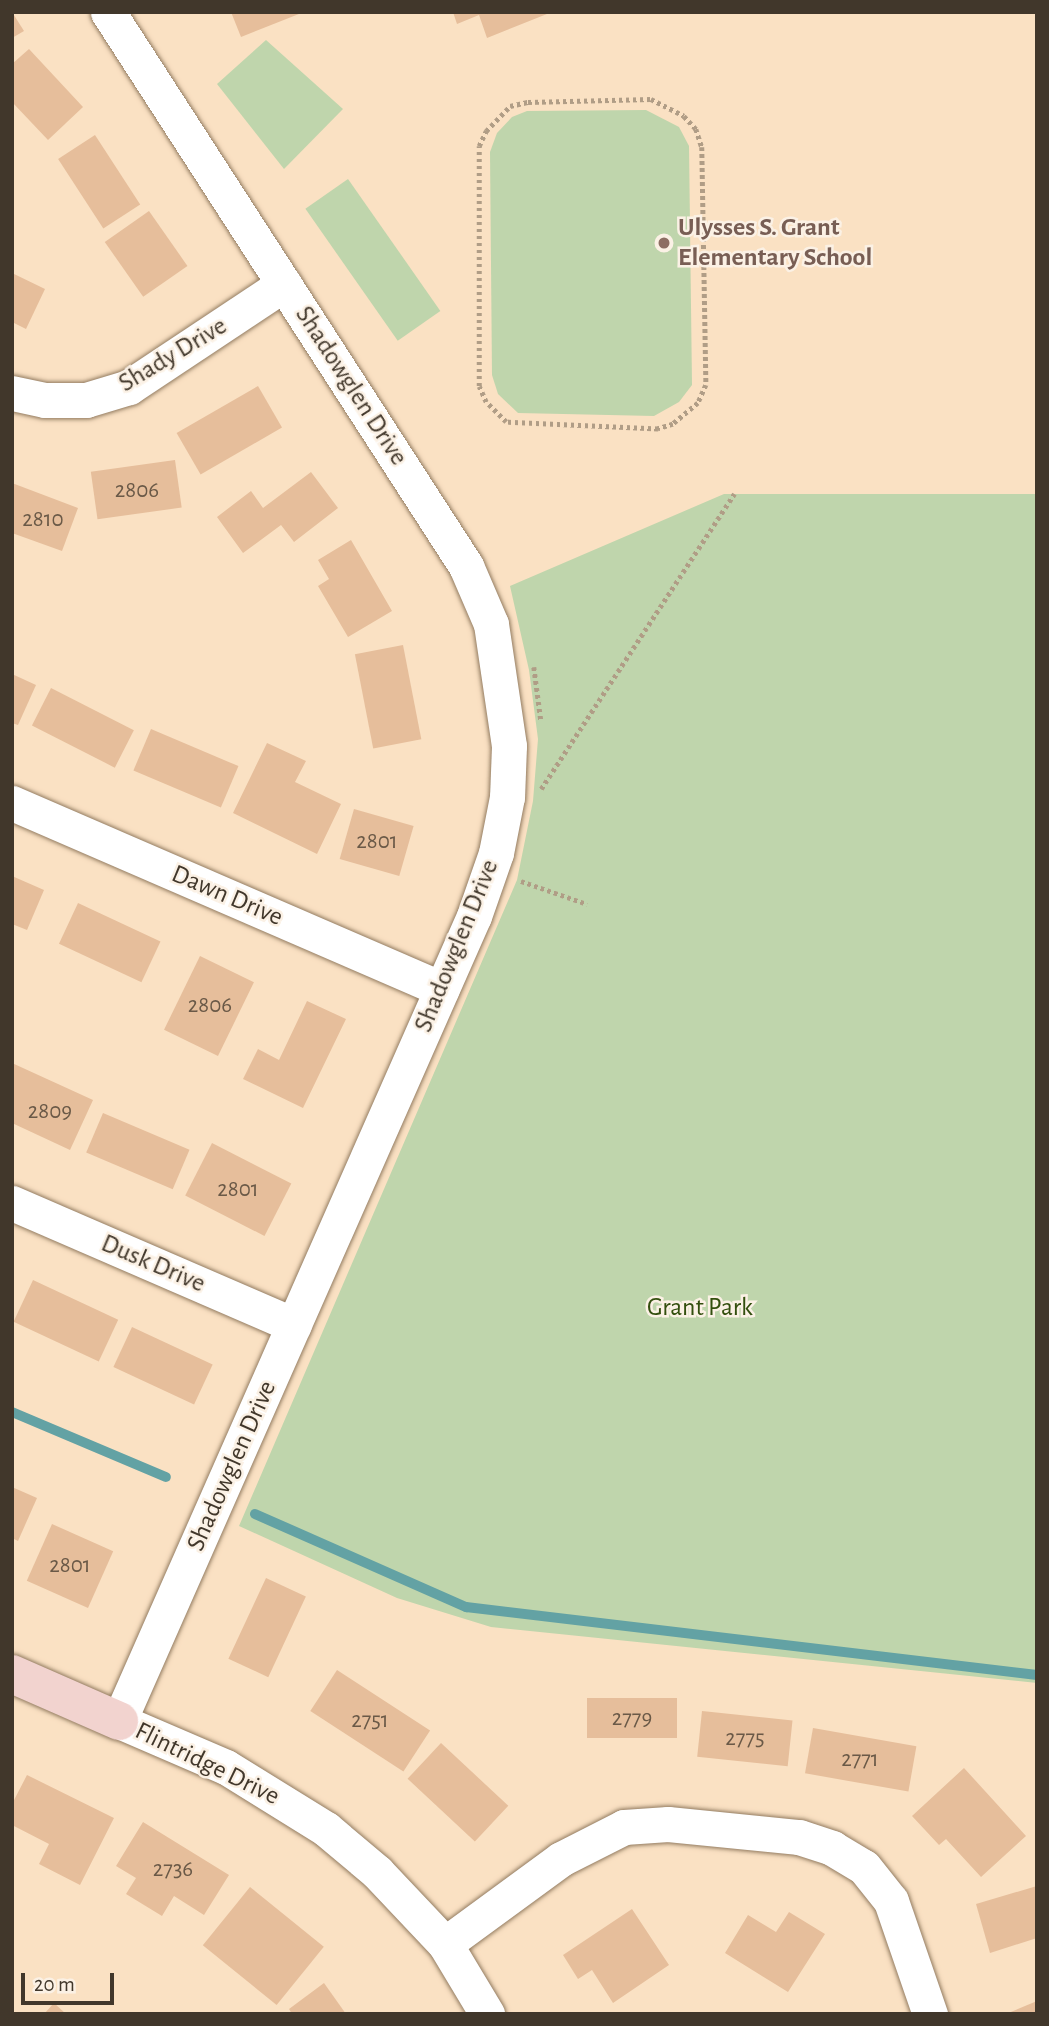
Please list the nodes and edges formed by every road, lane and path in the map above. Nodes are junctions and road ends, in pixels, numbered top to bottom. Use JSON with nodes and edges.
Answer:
{"nodes":[{"id":1,"x":108,"y":12,"type":"edge"},
{"id":2,"x":284,"y":284,"type":"junction"},
{"id":3,"x":12,"y":393,"type":"edge"},
{"id":4,"x":526,"y":426,"type":"joint"},
{"id":5,"x":734,"y":494,"type":"dead end"},
{"id":6,"x":531,"y":655,"type":"dead end"},
{"id":7,"x":541,"y":734,"type":"dead end"},
{"id":8,"x":540,"y":776,"type":"dead end"},
{"id":9,"x":540,"y":790,"type":"junction"},
{"id":10,"x":536,"y":801,"type":"dead end"},
{"id":11,"x":12,"y":803,"type":"edge"},
{"id":12,"x":524,"y":870,"type":"dead end"},
{"id":13,"x":519,"y":881,"type":"junction"},
{"id":14,"x":516,"y":894,"type":"dead end"},
{"id":15,"x":587,"y":904,"type":"dead end"},
{"id":16,"x":441,"y":989,"type":"junction"},
{"id":17,"x":12,"y":1203,"type":"edge"},
{"id":18,"x":294,"y":1325,"type":"junction"},
{"id":19,"x":12,"y":1674,"type":"edge"},
{"id":20,"x":119,"y":1721,"type":"junction"},
{"id":21,"x":445,"y":1944,"type":"junction"},
{"id":22,"x":487,"y":2014,"type":"edge"},
{"id":23,"x":930,"y":2014,"type":"edge"}],
"edges":[{"from":1,"to":2,"type":"street","name":"Shadowglen Drive"},
{"from":2,"to":3,"type":"street","name":"Shady Drive"},
{"from":2,"to":16,"type":"street","name":"Shadowglen Drive"},
{"from":4,"to":4,"type":"path"},
{"from":5,"to":9,"type":"path"},
{"from":6,"to":7,"type":"path"},
{"from":8,"to":9,"type":"path"},
{"from":9,"to":10,"type":"path"},
{"from":11,"to":16,"type":"street","name":"Dawn Drive"},
{"from":12,"to":13,"type":"path"},
{"from":13,"to":14,"type":"path"},
{"from":13,"to":15,"type":"path"},
{"from":16,"to":18,"type":"street","name":"Shadowglen Drive"},
{"from":17,"to":18,"type":"street","name":"Dusk Drive"},
{"from":18,"to":20,"type":"street","name":"Shadowglen Drive"},
{"from":19,"to":20,"type":"street","name":"Flintridge Drive"},
{"from":20,"to":21,"type":"street","name":"Flintridge Drive"},
{"from":21,"to":22,"type":"street","name":"Flintridge Drive"},
{"from":21,"to":23,"type":"street"}]}
